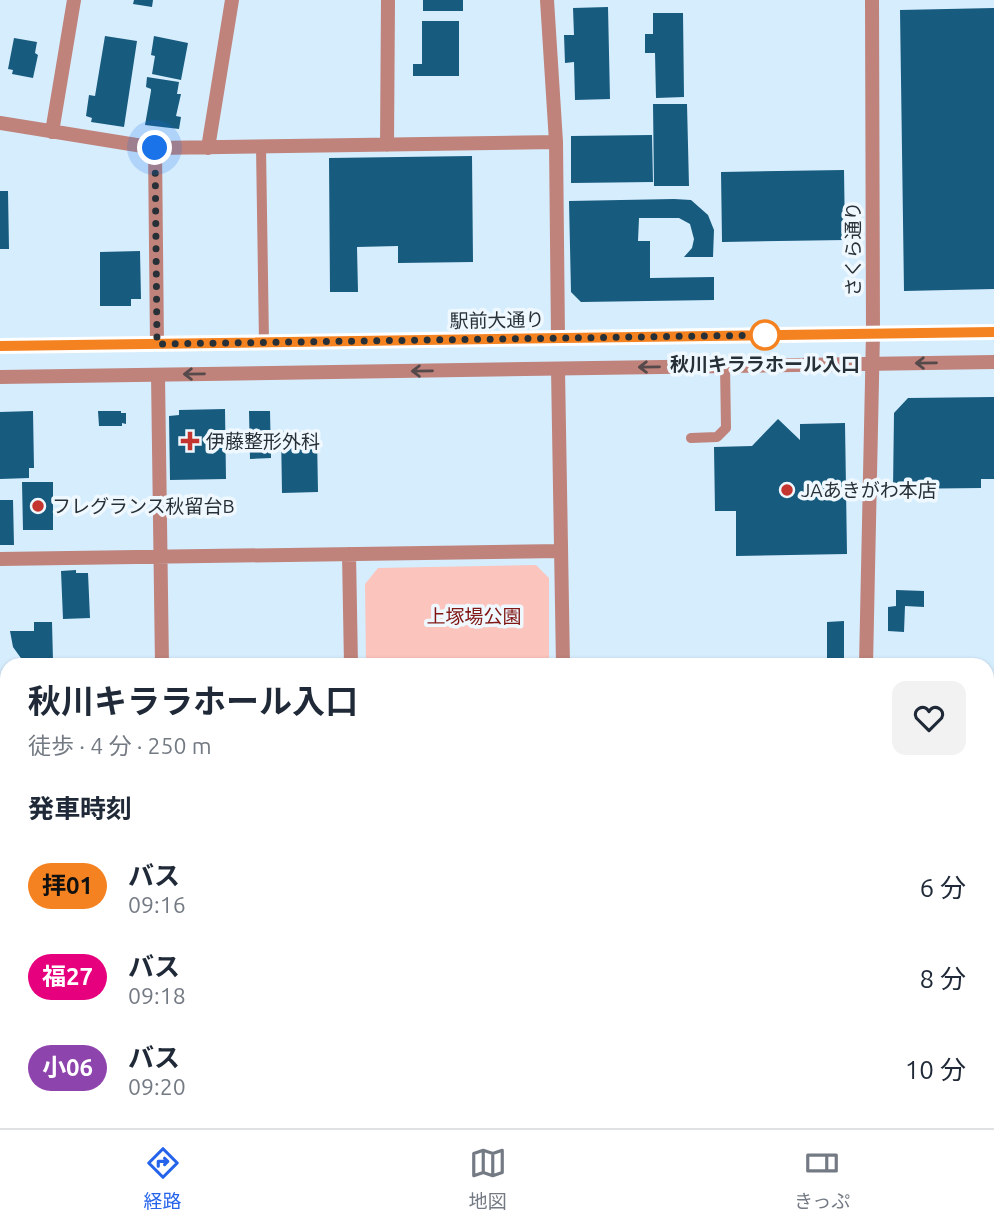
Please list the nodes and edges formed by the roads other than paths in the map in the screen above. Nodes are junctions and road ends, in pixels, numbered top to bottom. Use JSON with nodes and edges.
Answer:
{"nodes":[{"id":1,"x":74,"y":0,"type":"edge"},
{"id":2,"x":232,"y":0,"type":"edge"},
{"id":3,"x":388,"y":0,"type":"edge"},
{"id":4,"x":547,"y":0,"type":"edge"},
{"id":5,"x":872,"y":0,"type":"edge"},
{"id":6,"x":0,"y":123,"type":"edge"},
{"id":7,"x":52,"y":132,"type":"junction"},
{"id":8,"x":556,"y":142,"type":"junction"},
{"id":9,"x":387,"y":145,"type":"junction"},
{"id":10,"x":261,"y":147,"type":"junction"},
{"id":11,"x":155,"y":148,"type":"junction"},
{"id":12,"x":208,"y":148,"type":"junction"},
{"id":13,"x":994,"y":332,"type":"edge"},
{"id":14,"x":873,"y":333,"type":"junction"},
{"id":15,"x":558,"y":338,"type":"junction"},
{"id":16,"x":264,"y":342,"type":"junction"},
{"id":17,"x":157,"y":344,"type":"junction"},
{"id":18,"x":0,"y":346,"type":"edge"},
{"id":19,"x":994,"y":362,"type":"edge"},
{"id":20,"x":873,"y":364,"type":"junction"},
{"id":21,"x":726,"y":366,"type":"junction"},
{"id":22,"x":558,"y":369,"type":"junction"},
{"id":23,"x":158,"y":374,"type":"junction"},
{"id":24,"x":0,"y":377,"type":"edge"},
{"id":25,"x":691,"y":438,"type":"dead end"},
{"id":26,"x":561,"y":551,"type":"junction"},
{"id":27,"x":349,"y":554,"type":"junction"},
{"id":28,"x":160,"y":557,"type":"junction"},
{"id":29,"x":0,"y":559,"type":"edge"},
{"id":30,"x":162,"y":658,"type":"edge"},
{"id":31,"x":351,"y":658,"type":"edge"},
{"id":32,"x":563,"y":658,"type":"edge"},
{"id":33,"x":866,"y":658,"type":"edge"}],
"edges":[{"from":1,"to":7,"type":"street"},
{"from":2,"to":12,"type":"street"},
{"from":3,"to":9,"type":"street"},
{"from":4,"to":8,"type":"street"},
{"from":5,"to":14,"type":"street","name":"さくら通り"},
{"from":6,"to":7,"type":"street"},
{"from":7,"to":11,"type":"street"},
{"from":8,"to":9,"type":"street"},
{"from":8,"to":15,"type":"street"},
{"from":9,"to":10,"type":"street"},
{"from":10,"to":12,"type":"street"},
{"from":10,"to":16,"type":"lane"},
{"from":11,"to":12,"type":"street"},
{"from":11,"to":17,"type":"street"},
{"from":13,"to":14,"type":"street","name":"駅前大通り"},
{"from":14,"to":15,"type":"street","name":"駅前大通り"},
{"from":14,"to":20,"type":"street","name":"さくら通り"},
{"from":15,"to":16,"type":"street","name":"駅前大通り"},
{"from":16,"to":17,"type":"street","name":"駅前大通り"},
{"from":17,"to":18,"type":"street","name":"駅前大通り"},
{"from":19,"to":20,"type":"street","one_way":true},
{"from":20,"to":21,"type":"street"},
{"from":20,"to":33,"type":"street","name":"さくら通り"},
{"from":21,"to":22,"type":"street","one_way":true},
{"from":21,"to":25,"type":"lane"},
{"from":22,"to":23,"type":"street","one_way":true},
{"from":22,"to":26,"type":"street"},
{"from":23,"to":24,"type":"street"},
{"from":23,"to":28,"type":"street"},
{"from":26,"to":27,"type":"street"},
{"from":26,"to":32,"type":"street"},
{"from":27,"to":28,"type":"street"},
{"from":27,"to":31,"type":"street"},
{"from":28,"to":29,"type":"street"},
{"from":28,"to":30,"type":"street"}]}
